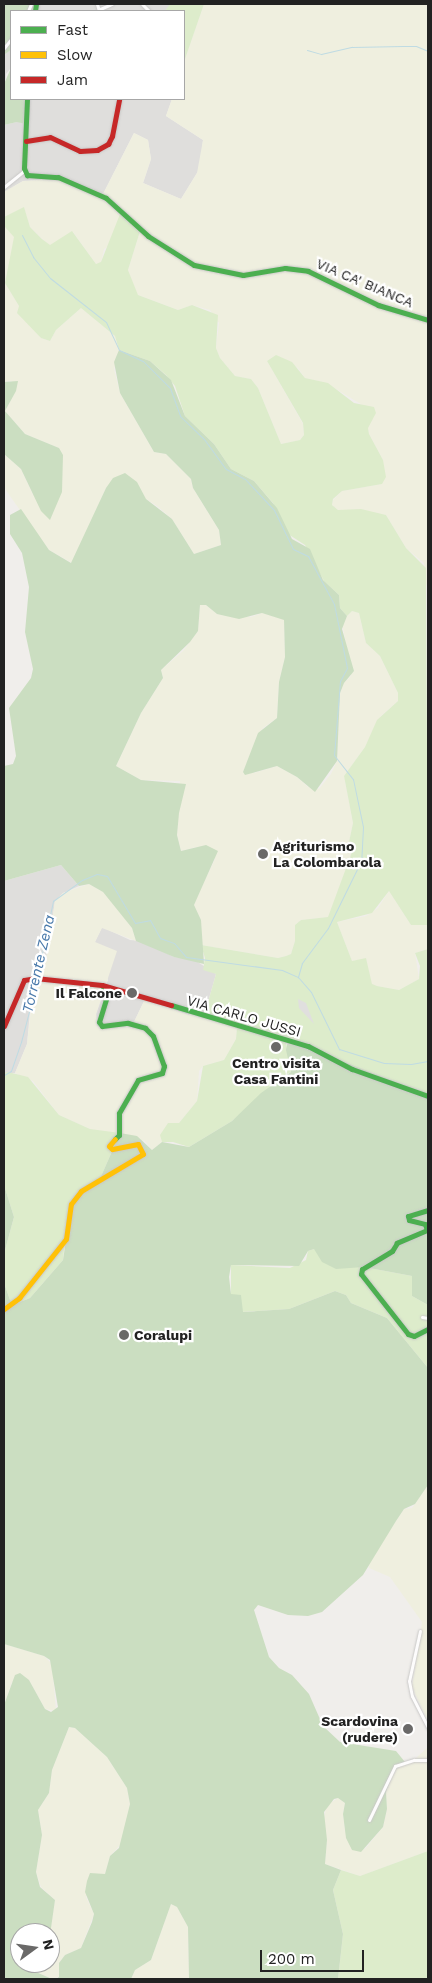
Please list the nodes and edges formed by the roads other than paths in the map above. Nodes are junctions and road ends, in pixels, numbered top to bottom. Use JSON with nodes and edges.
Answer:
{"nodes":[{"id":1,"x":96,"y":4,"type":"edge"},
{"id":2,"x":112,"y":4,"type":"edge"},
{"id":3,"x":99,"y":10,"type":"edge"},
{"id":4,"x":27,"y":100,"type":"edge"},
{"id":5,"x":119,"y":100,"type":"edge"},
{"id":6,"x":26,"y":141,"type":"junction"},
{"id":7,"x":24,"y":171,"type":"junction"},
{"id":8,"x":4,"y":187,"type":"edge"},
{"id":9,"x":428,"y":320,"type":"edge"},
{"id":10,"x":102,"y":986,"type":"junction"},
{"id":11,"x":4,"y":1026,"type":"edge"},
{"id":12,"x":428,"y":1096,"type":"edge"},
{"id":13,"x":428,"y":1210,"type":"edge"},
{"id":14,"x":4,"y":1309,"type":"edge"},
{"id":15,"x":422,"y":1316,"type":"dead end"},
{"id":16,"x":428,"y":1318,"type":"edge"},
{"id":17,"x":428,"y":1329,"type":"edge"},
{"id":18,"x":420,"y":1631,"type":"dead end"},
{"id":19,"x":428,"y":1728,"type":"edge"},
{"id":20,"x":428,"y":1760,"type":"edge"},
{"id":21,"x":369,"y":1820,"type":"dead end"}],
"edges":[{"from":1,"to":3,"type":"street"},
{"from":2,"to":3,"type":"street"},
{"from":4,"to":6,"type":"street"},
{"from":5,"to":6,"type":"street"},
{"from":6,"to":7,"type":"street"},
{"from":7,"to":8,"type":"street"},
{"from":7,"to":9,"type":"street","name":"VIA CA' BIANCA"},
{"from":10,"to":11,"type":"street","name":"VIA CARLO JUSSI"},
{"from":10,"to":12,"type":"street","name":"VIA CARLO JUSSI"},
{"from":10,"to":14,"type":"street"},
{"from":13,"to":17,"type":"street"},
{"from":15,"to":16,"type":"street"},
{"from":18,"to":19,"type":"street"},
{"from":20,"to":21,"type":"street"}]}
